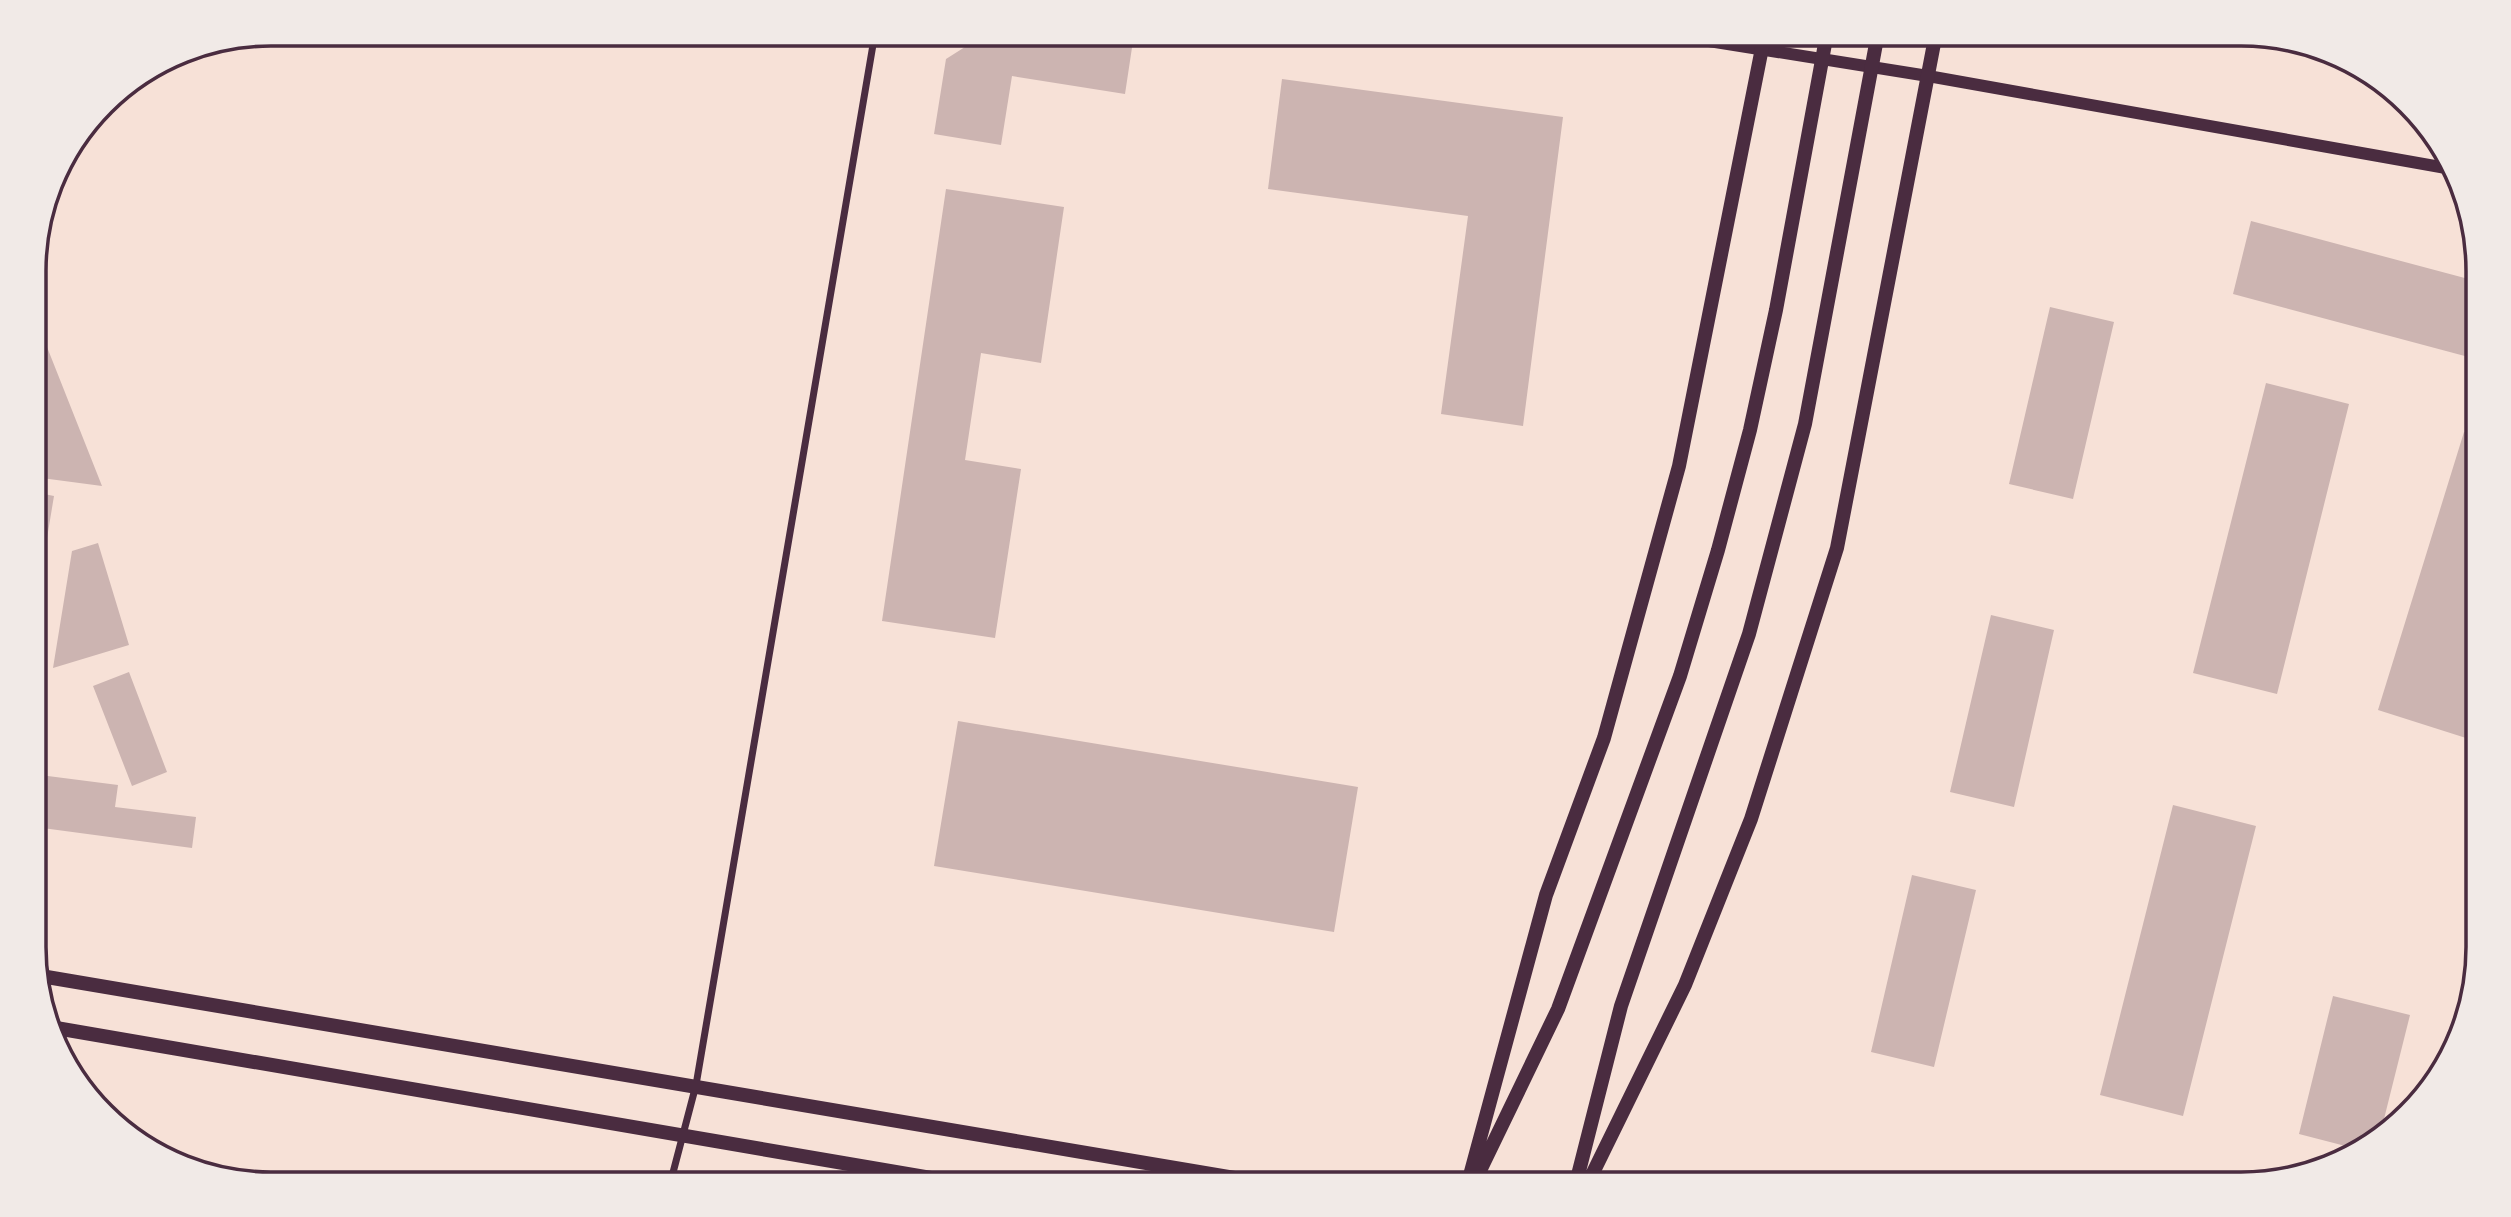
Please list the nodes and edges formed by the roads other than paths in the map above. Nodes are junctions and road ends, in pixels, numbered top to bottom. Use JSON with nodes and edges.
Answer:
{"nodes":[{"id":1,"x":873,"y":46,"type":"edge"},
{"id":2,"x":1738,"y":46,"type":"edge"},
{"id":3,"x":1763,"y":46,"type":"edge"},
{"id":4,"x":1825,"y":46,"type":"edge"},
{"id":5,"x":1876,"y":46,"type":"edge"},
{"id":6,"x":1934,"y":46,"type":"edge"},
{"id":7,"x":1762,"y":50,"type":"junction"},
{"id":8,"x":1928,"y":76,"type":"junction"},
{"id":9,"x":2440,"y":168,"type":"edge"},
{"id":10,"x":47,"y":977,"type":"edge"},
{"id":11,"x":61,"y":1029,"type":"edge"},
{"id":12,"x":696,"y":1085,"type":"junction"},
{"id":13,"x":684,"y":1134,"type":"junction"},
{"id":14,"x":1471,"y":1171,"type":"edge"},
{"id":15,"x":1480,"y":1171,"type":"edge"},
{"id":16,"x":1579,"y":1171,"type":"edge"},
{"id":17,"x":1594,"y":1171,"type":"edge"},
{"id":18,"x":673,"y":1172,"type":"edge"},
{"id":19,"x":897,"y":1172,"type":"edge"},
{"id":20,"x":1198,"y":1172,"type":"edge"}],
"edges":[{"from":1,"to":12,"type":"street"},
{"from":2,"to":7,"type":"street"},
{"from":3,"to":7,"type":"main road"},
{"from":4,"to":15,"type":"main road"},
{"from":5,"to":16,"type":"main road"},
{"from":6,"to":8,"type":"main road"},
{"from":7,"to":8,"type":"street"},
{"from":7,"to":14,"type":"main road"},
{"from":8,"to":9,"type":"street"},
{"from":8,"to":17,"type":"main road"},
{"from":10,"to":12,"type":"main road"},
{"from":11,"to":13,"type":"main road"},
{"from":12,"to":13,"type":"street"},
{"from":12,"to":20,"type":"main road"},
{"from":13,"to":18,"type":"street"},
{"from":13,"to":19,"type":"main road"}]}
